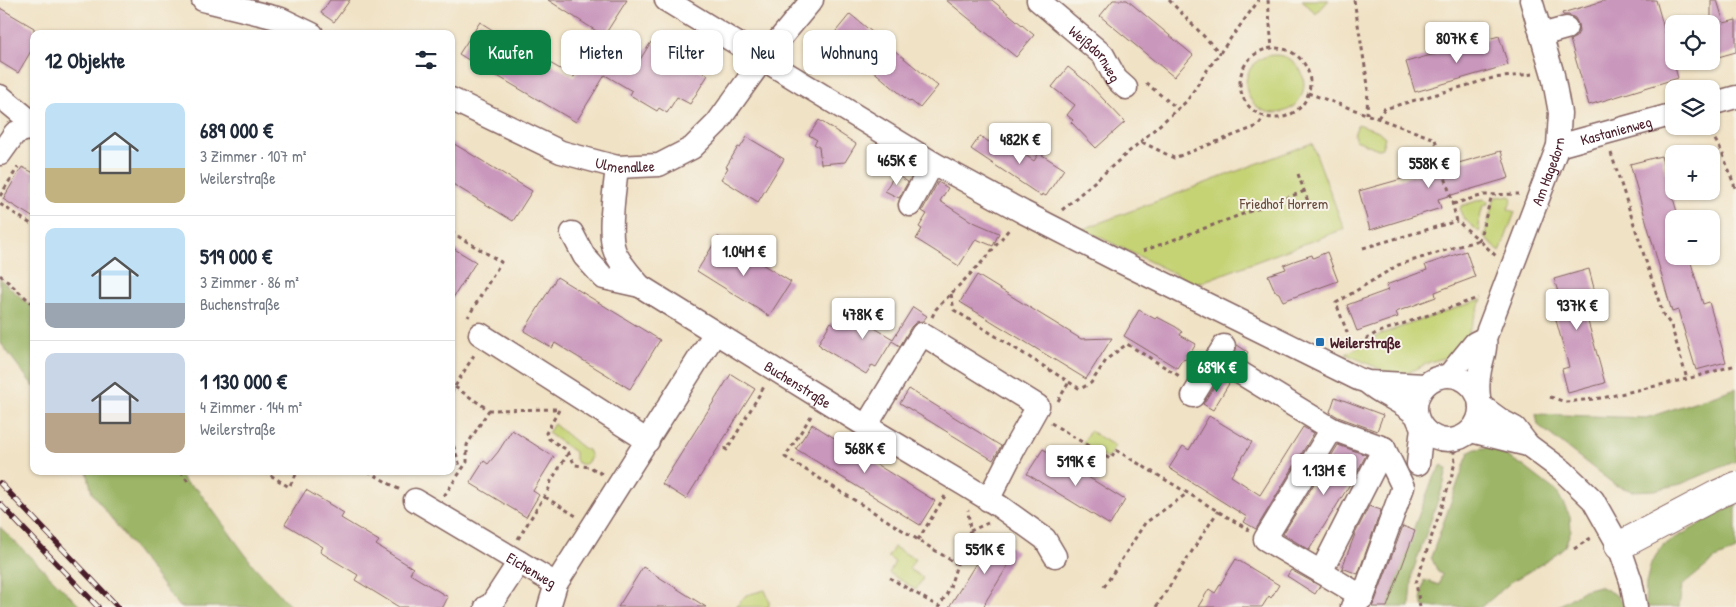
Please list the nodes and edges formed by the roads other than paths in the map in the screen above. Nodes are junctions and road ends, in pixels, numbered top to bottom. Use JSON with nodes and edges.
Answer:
{"nodes":[{"id":1,"x":203,"y":0,"type":"edge"},
{"id":2,"x":666,"y":0,"type":"edge"},
{"id":3,"x":812,"y":0,"type":"edge"},
{"id":4,"x":1038,"y":0,"type":"edge"},
{"id":5,"x":1531,"y":0,"type":"edge"},
{"id":6,"x":1566,"y":28,"type":"dead end"},
{"id":7,"x":304,"y":30,"type":"edge"},
{"id":8,"x":787,"y":30,"type":"edge"},
{"id":9,"x":1541,"y":35,"type":"junction"},
{"id":10,"x":733,"y":41,"type":"edge"},
{"id":11,"x":752,"y":75,"type":"edge"},
{"id":12,"x":789,"y":75,"type":"edge"},
{"id":13,"x":1126,"y":88,"type":"road end"},
{"id":14,"x":0,"y":96,"type":"edge"},
{"id":15,"x":1736,"y":97,"type":"edge"},
{"id":16,"x":455,"y":101,"type":"edge"},
{"id":17,"x":1720,"y":101,"type":"edge"},
{"id":18,"x":1665,"y":116,"type":"edge"},
{"id":19,"x":30,"y":122,"type":"edge"},
{"id":20,"x":30,"y":127,"type":"edge"},
{"id":21,"x":1558,"y":146,"type":"junction"},
{"id":22,"x":0,"y":154,"type":"edge"},
{"id":23,"x":933,"y":163,"type":"junction"},
{"id":24,"x":617,"y":167,"type":"junction"},
{"id":25,"x":910,"y":205,"type":"dead end"},
{"id":26,"x":572,"y":233,"type":"dead end"},
{"id":27,"x":640,"y":286,"type":"junction"},
{"id":28,"x":715,"y":333,"type":"junction"},
{"id":29,"x":482,"y":336,"type":"road end"},
{"id":30,"x":1485,"y":338,"type":"junction"},
{"id":31,"x":1449,"y":375,"type":"junction"},
{"id":32,"x":1368,"y":382,"type":"junction"},
{"id":33,"x":1424,"y":385,"type":"junction"},
{"id":34,"x":1196,"y":392,"type":"road end"},
{"id":35,"x":1479,"y":402,"type":"junction"},
{"id":36,"x":1419,"y":421,"type":"junction"},
{"id":37,"x":866,"y":426,"type":"junction"},
{"id":38,"x":1332,"y":429,"type":"junction"},
{"id":39,"x":1458,"y":437,"type":"junction"},
{"id":40,"x":648,"y":441,"type":"junction"},
{"id":41,"x":1528,"y":445,"type":"junction"},
{"id":42,"x":1384,"y":448,"type":"junction"},
{"id":43,"x":1736,"y":486,"type":"edge"},
{"id":44,"x":415,"y":500,"type":"road end"},
{"id":45,"x":988,"y":500,"type":"junction"},
{"id":46,"x":1619,"y":546,"type":"junction"},
{"id":47,"x":1055,"y":556,"type":"dead end"},
{"id":48,"x":514,"y":559,"type":"junction"},
{"id":49,"x":1321,"y":572,"type":"junction"},
{"id":50,"x":556,"y":584,"type":"junction"},
{"id":51,"x":1357,"y":602,"type":"edge"},
{"id":52,"x":486,"y":607,"type":"edge"},
{"id":53,"x":549,"y":607,"type":"edge"},
{"id":54,"x":1636,"y":607,"type":"edge"}],
"edges":[{"from":1,"to":7,"type":"street"},
{"from":2,"to":10,"type":"street"},
{"from":3,"to":8,"type":"street","name":"Ulmenallee"},
{"from":4,"to":13,"type":"street","name":"Weißdornweg"},
{"from":5,"to":9,"type":"street","name":"Am Hagedorn"},
{"from":6,"to":9,"type":"street"},
{"from":9,"to":21,"type":"street","name":"Am Hagedorn"},
{"from":11,"to":24,"type":"street","name":"Ulmenallee"},
{"from":12,"to":23,"type":"street"},
{"from":14,"to":19,"type":"street"},
{"from":15,"to":17,"type":"street"},
{"from":16,"to":24,"type":"street","name":"Ulmenallee"},
{"from":18,"to":21,"type":"street","name":"Kastanienweg"},
{"from":20,"to":22,"type":"street"},
{"from":21,"to":30,"type":"street","name":"Am Hagedorn"},
{"from":23,"to":25,"type":"street"},
{"from":23,"to":32,"type":"street"},
{"from":24,"to":27,"type":"street","name":"Buchenstraße"},
{"from":26,"to":27,"type":"street"},
{"from":27,"to":28,"type":"street","name":"Buchenstraße"},
{"from":28,"to":37,"type":"street","name":"Buchenstraße"},
{"from":28,"to":40,"type":"street","name":"Eichenweg"},
{"from":29,"to":40,"type":"street"},
{"from":30,"to":31,"type":"street","name":"Am Hagedorn"},
{"from":30,"to":35,"type":"street","name":"Am Hagedorn"},
{"from":31,"to":33,"type":"street"},
{"from":31,"to":35,"type":"street"},
{"from":32,"to":33,"type":"street"},
{"from":32,"to":36,"type":"street"},
{"from":33,"to":36,"type":"street"},
{"from":34,"to":38,"type":"street"},
{"from":35,"to":39,"type":"street"},
{"from":35,"to":41,"type":"street"},
{"from":36,"to":39,"type":"street"},
{"from":36,"to":39,"type":"street"},
{"from":37,"to":45,"type":"street","name":"Buchenstraße"},
{"from":37,"to":45,"type":"street"},
{"from":38,"to":42,"type":"street"},
{"from":38,"to":49,"type":"street"},
{"from":39,"to":41,"type":"street"},
{"from":40,"to":50,"type":"street","name":"Eichenweg"},
{"from":41,"to":46,"type":"street"},
{"from":42,"to":49,"type":"street"},
{"from":42,"to":51,"type":"street"},
{"from":43,"to":46,"type":"main road"},
{"from":44,"to":48,"type":"street","name":"Eichenweg"},
{"from":45,"to":47,"type":"street","name":"Buchenstraße"},
{"from":46,"to":54,"type":"street"},
{"from":48,"to":50,"type":"street","name":"Eichenweg"},
{"from":48,"to":52,"type":"street"},
{"from":49,"to":51,"type":"street"},
{"from":50,"to":53,"type":"street"}]}
